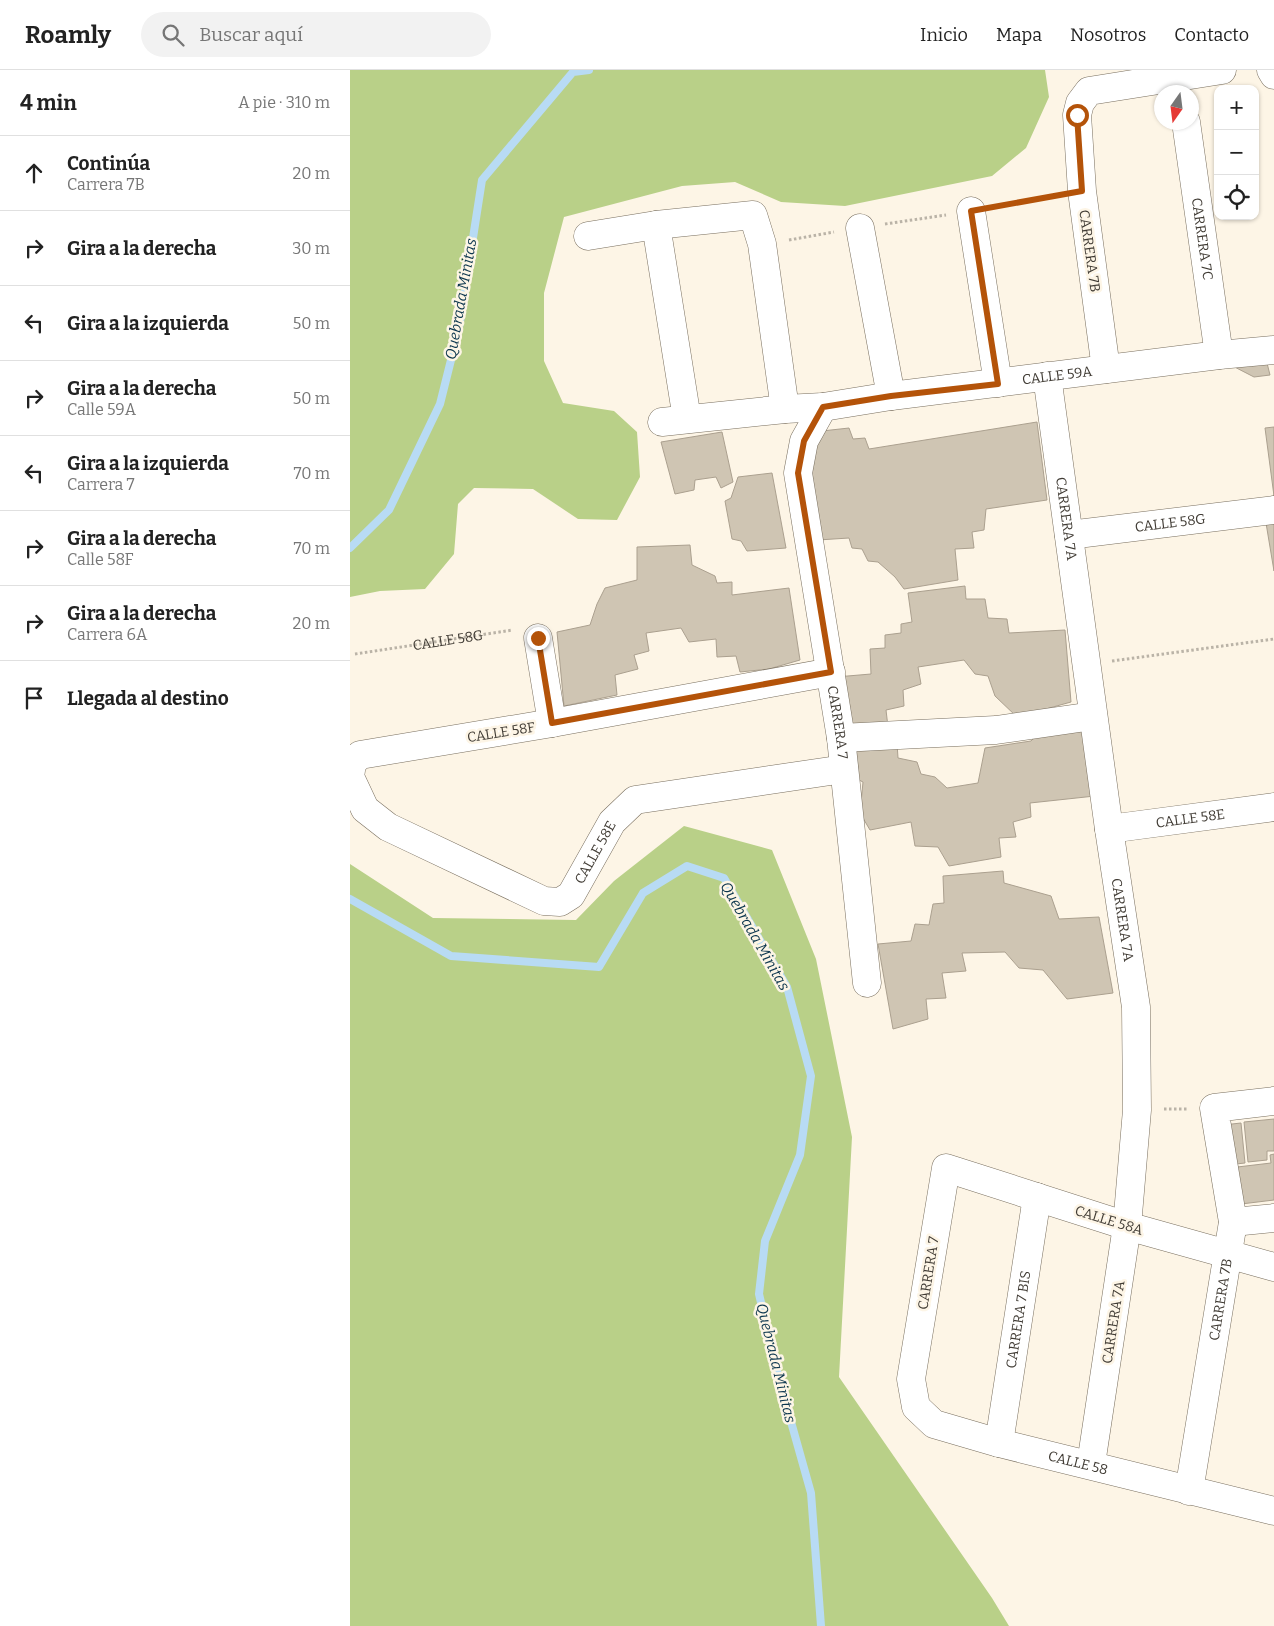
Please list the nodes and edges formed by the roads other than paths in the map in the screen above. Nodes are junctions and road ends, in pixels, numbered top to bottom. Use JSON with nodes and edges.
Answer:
{"nodes":[{"id":1,"x":1222,"y":70,"type":"edge"},
{"id":2,"x":1272,"y":70,"type":"edge"},
{"id":3,"x":1274,"y":74,"type":"edge"},
{"id":4,"x":1180,"y":80,"type":"edge"},
{"id":5,"x":1085,"y":88,"type":"edge"},
{"id":6,"x":1187,"y":130,"type":"edge"},
{"id":7,"x":971,"y":211,"type":"road end"},
{"id":8,"x":656,"y":225,"type":"junction"},
{"id":9,"x":860,"y":228,"type":"road end"},
{"id":10,"x":588,"y":236,"type":"dead end"},
{"id":11,"x":1274,"y":350,"type":"edge"},
{"id":12,"x":1219,"y":355,"type":"junction"},
{"id":13,"x":1106,"y":369,"type":"junction"},
{"id":14,"x":1047,"y":376,"type":"junction"},
{"id":15,"x":998,"y":384,"type":"junction"},
{"id":16,"x":891,"y":396,"type":"junction"},
{"id":17,"x":823,"y":407,"type":"junction"},
{"id":18,"x":784,"y":409,"type":"junction"},
{"id":19,"x":1274,"y":510,"type":"edge"},
{"id":20,"x":1068,"y":535,"type":"junction"},
{"id":21,"x":538,"y":638,"type":"road end"},
{"id":22,"x":831,"y":672,"type":"junction"},
{"id":23,"x":1093,"y":716,"type":"junction"},
{"id":24,"x":552,"y":723,"type":"junction"},
{"id":25,"x":841,"y":738,"type":"junction"},
{"id":26,"x":844,"y":770,"type":"junction"},
{"id":27,"x":1274,"y":807,"type":"edge"},
{"id":28,"x":365,"y":809,"type":"joint"},
{"id":29,"x":1109,"y":829,"type":"junction"},
{"id":30,"x":867,"y":983,"type":"dead end"},
{"id":31,"x":1274,"y":1102,"type":"edge"},
{"id":32,"x":946,"y":1168,"type":"joint"},
{"id":33,"x":1037,"y":1197,"type":"junction"},
{"id":34,"x":1274,"y":1218,"type":"edge"},
{"id":35,"x":1233,"y":1222,"type":"junction"},
{"id":36,"x":1127,"y":1226,"type":"junction"},
{"id":37,"x":1228,"y":1254,"type":"junction"},
{"id":38,"x":1274,"y":1267,"type":"edge"},
{"id":39,"x":911,"y":1379,"type":"joint"},
{"id":40,"x":999,"y":1443,"type":"junction"},
{"id":41,"x":1091,"y":1464,"type":"junction"},
{"id":42,"x":1189,"y":1491,"type":"junction"},
{"id":43,"x":1274,"y":1511,"type":"edge"}],
"edges":[{"from":1,"to":4,"type":"street"},
{"from":2,"to":3,"type":"street"},
{"from":4,"to":5,"type":"street"},
{"from":5,"to":13,"type":"street","name":"CARRERA 7B"},
{"from":6,"to":12,"type":"street","name":"CARRERA 7C"},
{"from":7,"to":15,"type":"street"},
{"from":8,"to":10,"type":"street"},
{"from":8,"to":18,"type":"street"},
{"from":8,"to":18,"type":"street","name":"CALLE 59A"},
{"from":9,"to":16,"type":"street"},
{"from":11,"to":12,"type":"street","name":"CALLE 59A"},
{"from":12,"to":13,"type":"street","name":"CALLE 59A"},
{"from":13,"to":14,"type":"street","name":"CALLE 59A"},
{"from":14,"to":15,"type":"street","name":"CALLE 59A"},
{"from":14,"to":20,"type":"street","name":"CARRERA 7A"},
{"from":15,"to":16,"type":"street","name":"CALLE 59A"},
{"from":16,"to":17,"type":"street","name":"CALLE 59A"},
{"from":17,"to":18,"type":"street","name":"CALLE 59A"},
{"from":17,"to":22,"type":"street","name":"CARRERA 7"},
{"from":19,"to":20,"type":"street","name":"CALLE 58G"},
{"from":20,"to":23,"type":"street","name":"CARRERA 7A"},
{"from":21,"to":24,"type":"street"},
{"from":22,"to":24,"type":"street","name":"CALLE 58F"},
{"from":22,"to":25,"type":"street","name":"CARRERA 7"},
{"from":23,"to":25,"type":"street"},
{"from":23,"to":29,"type":"street","name":"CARRERA 7A"},
{"from":24,"to":28,"type":"street","name":"CALLE 58F"},
{"from":25,"to":26,"type":"street","name":"CARRERA 7"},
{"from":26,"to":28,"type":"street","name":"CALLE 58E"},
{"from":26,"to":30,"type":"street","name":"CARRERA 7"},
{"from":27,"to":29,"type":"street","name":"CALLE 58E"},
{"from":29,"to":36,"type":"street","name":"CARRERA 7A"},
{"from":31,"to":35,"type":"street","name":"CARRERA 7B"},
{"from":32,"to":33,"type":"street","name":"CALLE 58A"},
{"from":32,"to":39,"type":"street","name":"CARRERA 7"},
{"from":33,"to":36,"type":"street","name":"CALLE 58A"},
{"from":33,"to":40,"type":"street","name":"CARRERA 7 BIS"},
{"from":34,"to":35,"type":"street"},
{"from":35,"to":37,"type":"street","name":"CARRERA 7B"},
{"from":36,"to":37,"type":"street","name":"CALLE 58A"},
{"from":36,"to":41,"type":"street","name":"CARRERA 7A"},
{"from":37,"to":38,"type":"street","name":"CALLE 58A"},
{"from":37,"to":42,"type":"street","name":"CARRERA 7B"},
{"from":39,"to":40,"type":"street","name":"CALLE 58"},
{"from":40,"to":41,"type":"street","name":"CALLE 58"},
{"from":41,"to":42,"type":"street","name":"CALLE 58"},
{"from":42,"to":43,"type":"street","name":"CALLE 58"}]}
